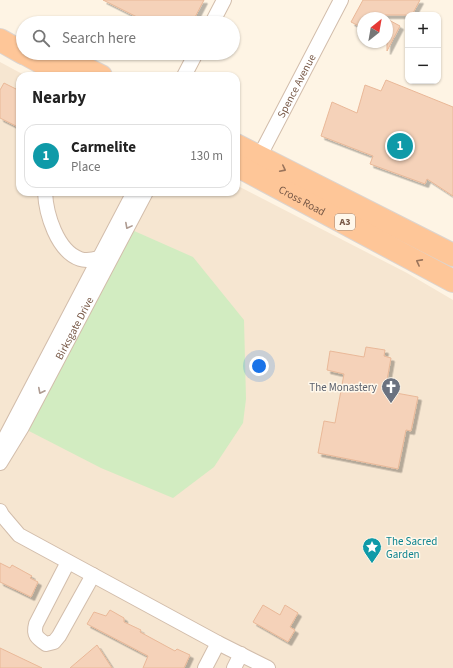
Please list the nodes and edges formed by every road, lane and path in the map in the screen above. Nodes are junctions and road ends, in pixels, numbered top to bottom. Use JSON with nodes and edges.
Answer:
{"nodes":[{"id":1,"x":224,"y":0,"type":"edge"},
{"id":2,"x":341,"y":0,"type":"edge"},
{"id":3,"x":216,"y":16,"type":"edge"},
{"id":4,"x":0,"y":26,"type":"edge"},
{"id":5,"x":16,"y":34,"type":"edge"},
{"id":6,"x":0,"y":40,"type":"edge"},
{"id":7,"x":16,"y":49,"type":"edge"},
{"id":8,"x":36,"y":60,"type":"edge"},
{"id":9,"x":68,"y":60,"type":"edge"},
{"id":10,"x":192,"y":60,"type":"edge"},
{"id":11,"x":59,"y":72,"type":"edge"},
{"id":12,"x":91,"y":72,"type":"edge"},
{"id":13,"x":186,"y":72,"type":"edge"},
{"id":14,"x":240,"y":152,"type":"edge"},
{"id":15,"x":249,"y":165,"type":"edge"},
{"id":16,"x":45,"y":196,"type":"edge"},
{"id":17,"x":132,"y":196,"type":"edge"},
{"id":18,"x":144,"y":196,"type":"edge"},
{"id":19,"x":453,"y":254,"type":"edge"},
{"id":20,"x":99,"y":258,"type":"junction"},
{"id":21,"x":453,"y":280,"type":"edge"},
{"id":22,"x":0,"y":448,"type":"edge"},
{"id":23,"x":0,"y":463,"type":"edge"},
{"id":24,"x":0,"y":511,"type":"edge"},
{"id":25,"x":68,"y":562,"type":"junction"},
{"id":26,"x":93,"y":575,"type":"junction"},
{"id":27,"x":218,"y":643,"type":"junction"},
{"id":28,"x":241,"y":654,"type":"junction"},
{"id":29,"x":205,"y":668,"type":"edge"},
{"id":30,"x":234,"y":668,"type":"edge"},
{"id":31,"x":268,"y":668,"type":"edge"}],
"edges":[{"from":1,"to":3,"type":"street"},
{"from":2,"to":15,"type":"street","name":"Spence Avenue"},
{"from":4,"to":5,"type":"highway"},
{"from":6,"to":7,"type":"highway"},
{"from":8,"to":11,"type":"highway"},
{"from":9,"to":12,"type":"highway"},
{"from":10,"to":13,"type":"street"},
{"from":14,"to":15,"type":"highway","name":"Cross Road","number":"A3"},
{"from":15,"to":19,"type":"highway","name":"Cross Road","number":"A3","one_way":true},
{"from":21,"to":15,"type":"highway","name":"Cross Road","number":"A3","one_way":true},
{"from":16,"to":20,"type":"street"},
{"from":17,"to":20,"type":"street","name":"Birksgate Drive"},
{"from":18,"to":23,"type":"street","name":"Birksgate Drive","one_way":true},
{"from":20,"to":22,"type":"street","name":"Birksgate Drive"},
{"from":24,"to":25,"type":"street"},
{"from":25,"to":26,"type":"street"},
{"from":25,"to":26,"type":"street"},
{"from":26,"to":27,"type":"street"},
{"from":27,"to":28,"type":"street"},
{"from":27,"to":29,"type":"street"},
{"from":28,"to":30,"type":"street"},
{"from":28,"to":31,"type":"street"}]}
